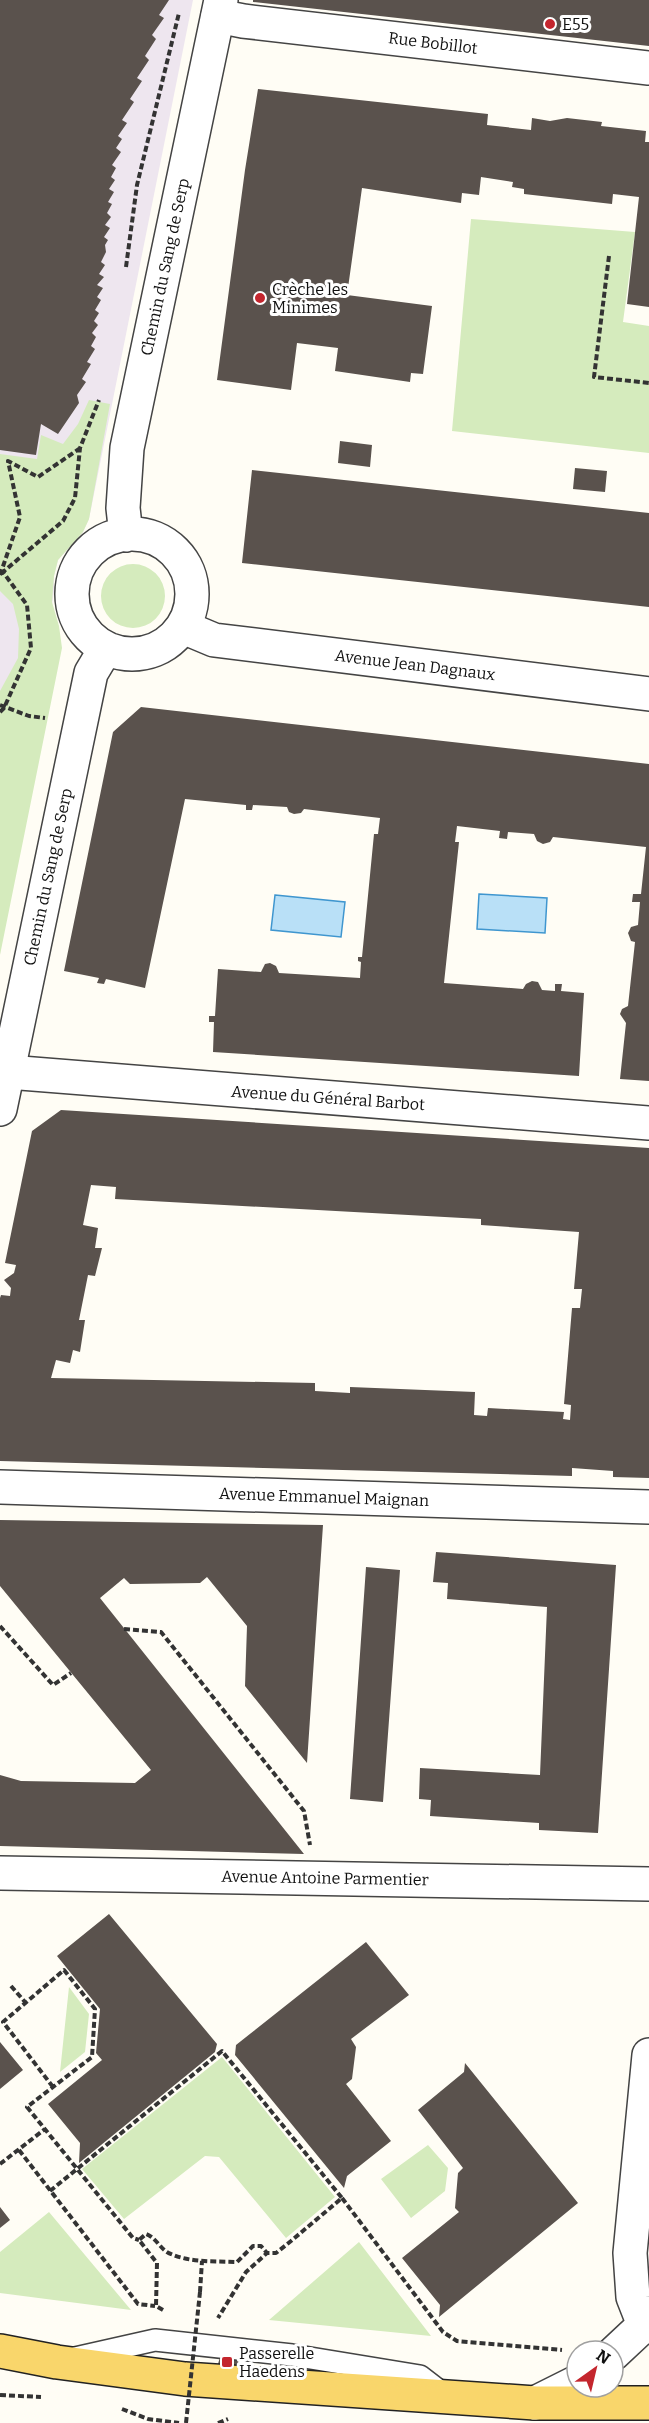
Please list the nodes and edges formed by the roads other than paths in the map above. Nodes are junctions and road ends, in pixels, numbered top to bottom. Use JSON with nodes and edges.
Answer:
{"nodes":[{"id":1,"x":219,"y":8,"type":"edge"},
{"id":2,"x":649,"y":68,"type":"edge"},
{"id":3,"x":126,"y":535,"type":"junction"},
{"id":4,"x":183,"y":627,"type":"junction"},
{"id":5,"x":106,"y":648,"type":"junction"},
{"id":6,"x":649,"y":694,"type":"edge"},
{"id":7,"x":8,"y":1072,"type":"junction"},
{"id":8,"x":0,"y":1109,"type":"edge"},
{"id":9,"x":649,"y":1123,"type":"edge"},
{"id":10,"x":0,"y":1487,"type":"edge"},
{"id":11,"x":649,"y":1507,"type":"edge"},
{"id":12,"x":0,"y":1873,"type":"edge"},
{"id":13,"x":649,"y":1884,"type":"edge"},
{"id":14,"x":649,"y":2055,"type":"edge"},
{"id":15,"x":646,"y":2326,"type":"edge"},
{"id":16,"x":625,"y":2344,"type":"edge"},
{"id":17,"x":0,"y":2351,"type":"edge"},
{"id":18,"x":565,"y":2388,"type":"edge"},
{"id":19,"x":535,"y":2403,"type":"junction"},
{"id":20,"x":649,"y":2403,"type":"edge"}],
"edges":[{"from":1,"to":2,"type":"street","name":"Rue Bobillot"},
{"from":1,"to":3,"type":"street","name":"Chemin du Sang de Serp"},
{"from":3,"to":4,"type":"street"},
{"from":3,"to":5,"type":"street"},
{"from":4,"to":5,"type":"street"},
{"from":4,"to":6,"type":"street","name":"Avenue Jean Dagnaux"},
{"from":5,"to":7,"type":"street","name":"Chemin du Sang de Serp"},
{"from":7,"to":8,"type":"street","name":"Chemin du Sang de Serp"},
{"from":7,"to":9,"type":"street","name":"Avenue du Général Barbot"},
{"from":10,"to":11,"type":"street","name":"Avenue Emmanuel Maignan"},
{"from":12,"to":13,"type":"street","name":"Avenue Antoine Parmentier"},
{"from":14,"to":15,"type":"street"},
{"from":15,"to":16,"type":"street"},
{"from":17,"to":19,"type":"main road"},
{"from":18,"to":19,"type":"street"},
{"from":19,"to":20,"type":"main road"}]}
